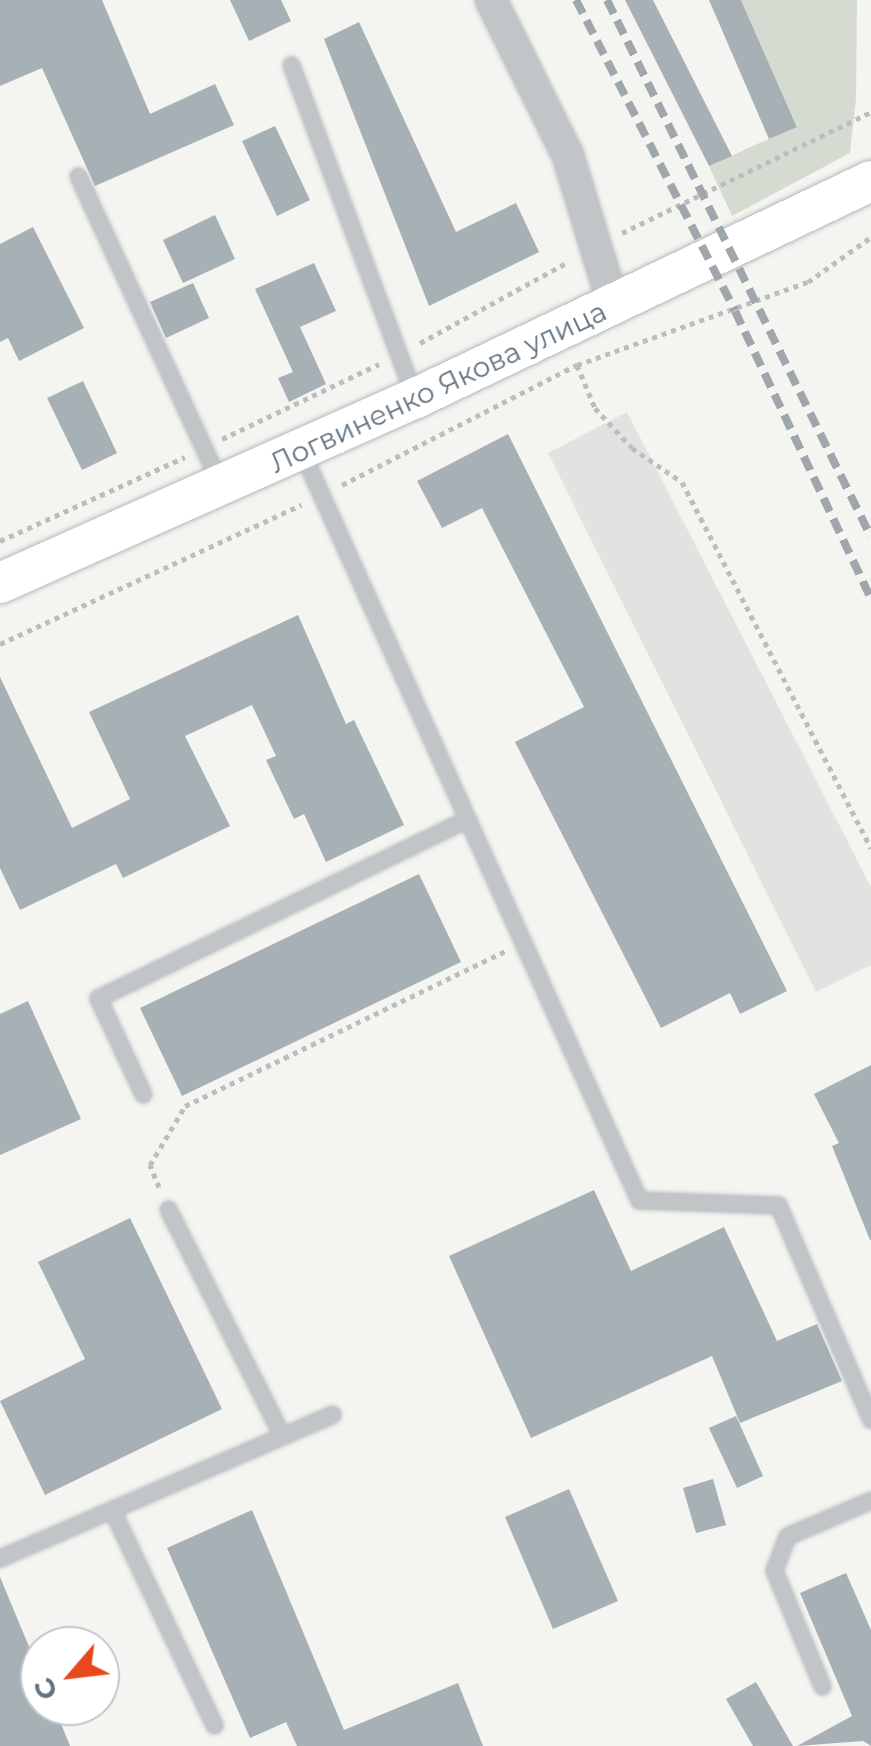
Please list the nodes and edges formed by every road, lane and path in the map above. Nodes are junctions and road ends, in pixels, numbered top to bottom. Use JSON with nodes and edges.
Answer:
{"nodes":[{"id":1,"x":491,"y":0,"type":"edge"},
{"id":2,"x":292,"y":65,"type":"dead end"},
{"id":3,"x":871,"y":112,"type":"edge"},
{"id":4,"x":78,"y":176,"type":"dead end"},
{"id":5,"x":871,"y":181,"type":"edge"},
{"id":6,"x":871,"y":237,"type":"edge"},
{"id":7,"x":593,"y":248,"type":"junction"},
{"id":8,"x":614,"y":306,"type":"junction"},
{"id":9,"x":569,"y":348,"type":"junction"},
{"id":10,"x":398,"y":355,"type":"junction"},
{"id":11,"x":416,"y":398,"type":"junction"},
{"id":12,"x":204,"y":448,"type":"junction"},
{"id":13,"x":301,"y":450,"type":"junction"},
{"id":14,"x":222,"y":486,"type":"junction"},
{"id":15,"x":321,"y":496,"type":"junction"},
{"id":16,"x":0,"y":541,"type":"edge"},
{"id":17,"x":0,"y":583,"type":"edge"},
{"id":18,"x":0,"y":644,"type":"edge"},
{"id":19,"x":467,"y":819,"type":"junction"},
{"id":20,"x":871,"y":848,"type":"edge"},
{"id":21,"x":523,"y":943,"type":"junction"},
{"id":22,"x":143,"y":1094,"type":"dead end"},
{"id":23,"x":168,"y":1209,"type":"joint"},
{"id":24,"x":332,"y":1414,"type":"dead end"},
{"id":25,"x":871,"y":1420,"type":"edge"},
{"id":26,"x":282,"y":1436,"type":"junction"},
{"id":27,"x":871,"y":1500,"type":"edge"},
{"id":28,"x":112,"y":1510,"type":"junction"},
{"id":29,"x":0,"y":1558,"type":"edge"},
{"id":30,"x":822,"y":1686,"type":"dead end"},
{"id":31,"x":214,"y":1725,"type":"dead end"}],
"edges":[{"from":1,"to":7,"type":"street"},
{"from":2,"to":10,"type":"lane"},
{"from":3,"to":7,"type":"path"},
{"from":4,"to":12,"type":"lane"},
{"from":5,"to":8,"type":"street","name":"Логвиненко Якова улица"},
{"from":6,"to":9,"type":"path"},
{"from":7,"to":8,"type":"street"},
{"from":7,"to":10,"type":"path"},
{"from":8,"to":9,"type":"street","name":"Логвиненко Якова улица"},
{"from":9,"to":11,"type":"street","name":"Логвиненко Якова улица"},
{"from":9,"to":15,"type":"path"},
{"from":9,"to":20,"type":"path"},
{"from":10,"to":11,"type":"lane"},
{"from":10,"to":12,"type":"path"},
{"from":11,"to":13,"type":"street","name":"Логвиненко Якова улица"},
{"from":12,"to":14,"type":"lane"},
{"from":12,"to":16,"type":"path"},
{"from":13,"to":14,"type":"street","name":"Логвиненко Якова улица"},
{"from":13,"to":15,"type":"lane"},
{"from":14,"to":17,"type":"street","name":"Логвиненко Якова улица"},
{"from":15,"to":18,"type":"path"},
{"from":15,"to":19,"type":"lane"},
{"from":19,"to":21,"type":"lane"},
{"from":19,"to":22,"type":"lane"},
{"from":21,"to":23,"type":"path"},
{"from":21,"to":25,"type":"lane"},
{"from":23,"to":26,"type":"lane"},
{"from":24,"to":26,"type":"lane"},
{"from":26,"to":28,"type":"lane"},
{"from":27,"to":30,"type":"lane"},
{"from":28,"to":29,"type":"lane"},
{"from":28,"to":31,"type":"lane"}]}
